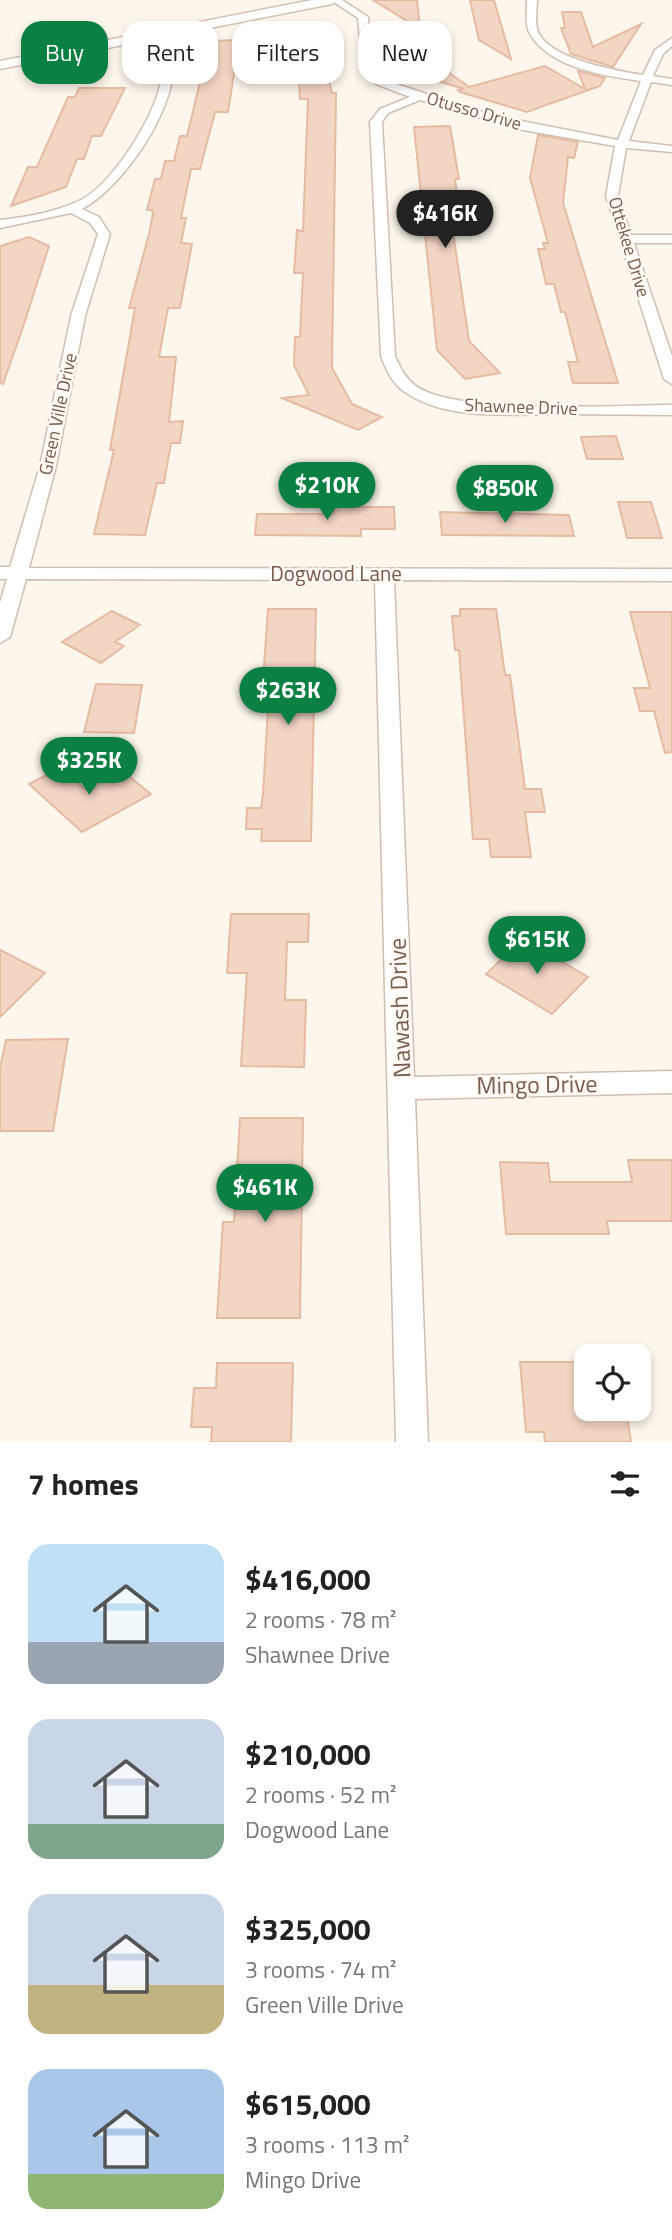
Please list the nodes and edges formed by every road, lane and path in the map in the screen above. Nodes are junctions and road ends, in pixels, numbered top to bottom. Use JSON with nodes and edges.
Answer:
{"nodes":[{"id":1,"x":334,"y":0,"type":"edge"},
{"id":2,"x":532,"y":0,"type":"edge"},
{"id":3,"x":218,"y":22,"type":"edge"},
{"id":4,"x":122,"y":40,"type":"edge"},
{"id":5,"x":672,"y":41,"type":"edge"},
{"id":6,"x":0,"y":65,"type":"edge"},
{"id":7,"x":647,"y":79,"type":"junction"},
{"id":8,"x":672,"y":82,"type":"edge"},
{"id":9,"x":165,"y":84,"type":"edge"},
{"id":10,"x":422,"y":96,"type":"junction"},
{"id":11,"x":622,"y":144,"type":"junction"},
{"id":12,"x":672,"y":149,"type":"edge"},
{"id":13,"x":71,"y":208,"type":"junction"},
{"id":14,"x":0,"y":223,"type":"edge"},
{"id":15,"x":624,"y":239,"type":"junction"},
{"id":16,"x":672,"y":239,"type":"edge"},
{"id":17,"x":672,"y":379,"type":"edge"},
{"id":18,"x":672,"y":410,"type":"edge"},
{"id":19,"x":9,"y":573,"type":"edge"},
{"id":20,"x":384,"y":574,"type":"junction"},
{"id":21,"x":672,"y":575,"type":"edge"},
{"id":22,"x":0,"y":637,"type":"edge"},
{"id":23,"x":672,"y":1082,"type":"edge"},
{"id":24,"x":402,"y":1088,"type":"junction"},
{"id":25,"x":412,"y":1442,"type":"edge"}],
"edges":[{"from":1,"to":3,"type":"main road"},
{"from":1,"to":10,"type":"street","name":"Otusso Drive"},
{"from":2,"to":7,"type":"street"},
{"from":4,"to":6,"type":"main road"},
{"from":5,"to":7,"type":"street","name":"Ottekee Drive"},
{"from":7,"to":8,"type":"street"},
{"from":7,"to":11,"type":"street","name":"Ottekee Drive"},
{"from":9,"to":13,"type":"street"},
{"from":10,"to":11,"type":"street","name":"Otusso Drive"},
{"from":10,"to":18,"type":"street","name":"Shawnee Drive"},
{"from":11,"to":12,"type":"street","name":"Otusso Drive"},
{"from":11,"to":15,"type":"street","name":"Ottekee Drive"},
{"from":13,"to":14,"type":"street"},
{"from":13,"to":19,"type":"street","name":"Green Ville Drive"},
{"from":15,"to":16,"type":"street"},
{"from":15,"to":17,"type":"street","name":"Ottekee Drive"},
{"from":19,"to":20,"type":"street","name":"Dogwood Lane"},
{"from":19,"to":22,"type":"street","name":"Green Ville Drive"},
{"from":20,"to":21,"type":"street","name":"Dogwood Lane"},
{"from":20,"to":24,"type":"street","name":"Nawash Drive"},
{"from":23,"to":24,"type":"street","name":"Mingo Drive"},
{"from":24,"to":25,"type":"street","name":"Nawash Drive"}]}
